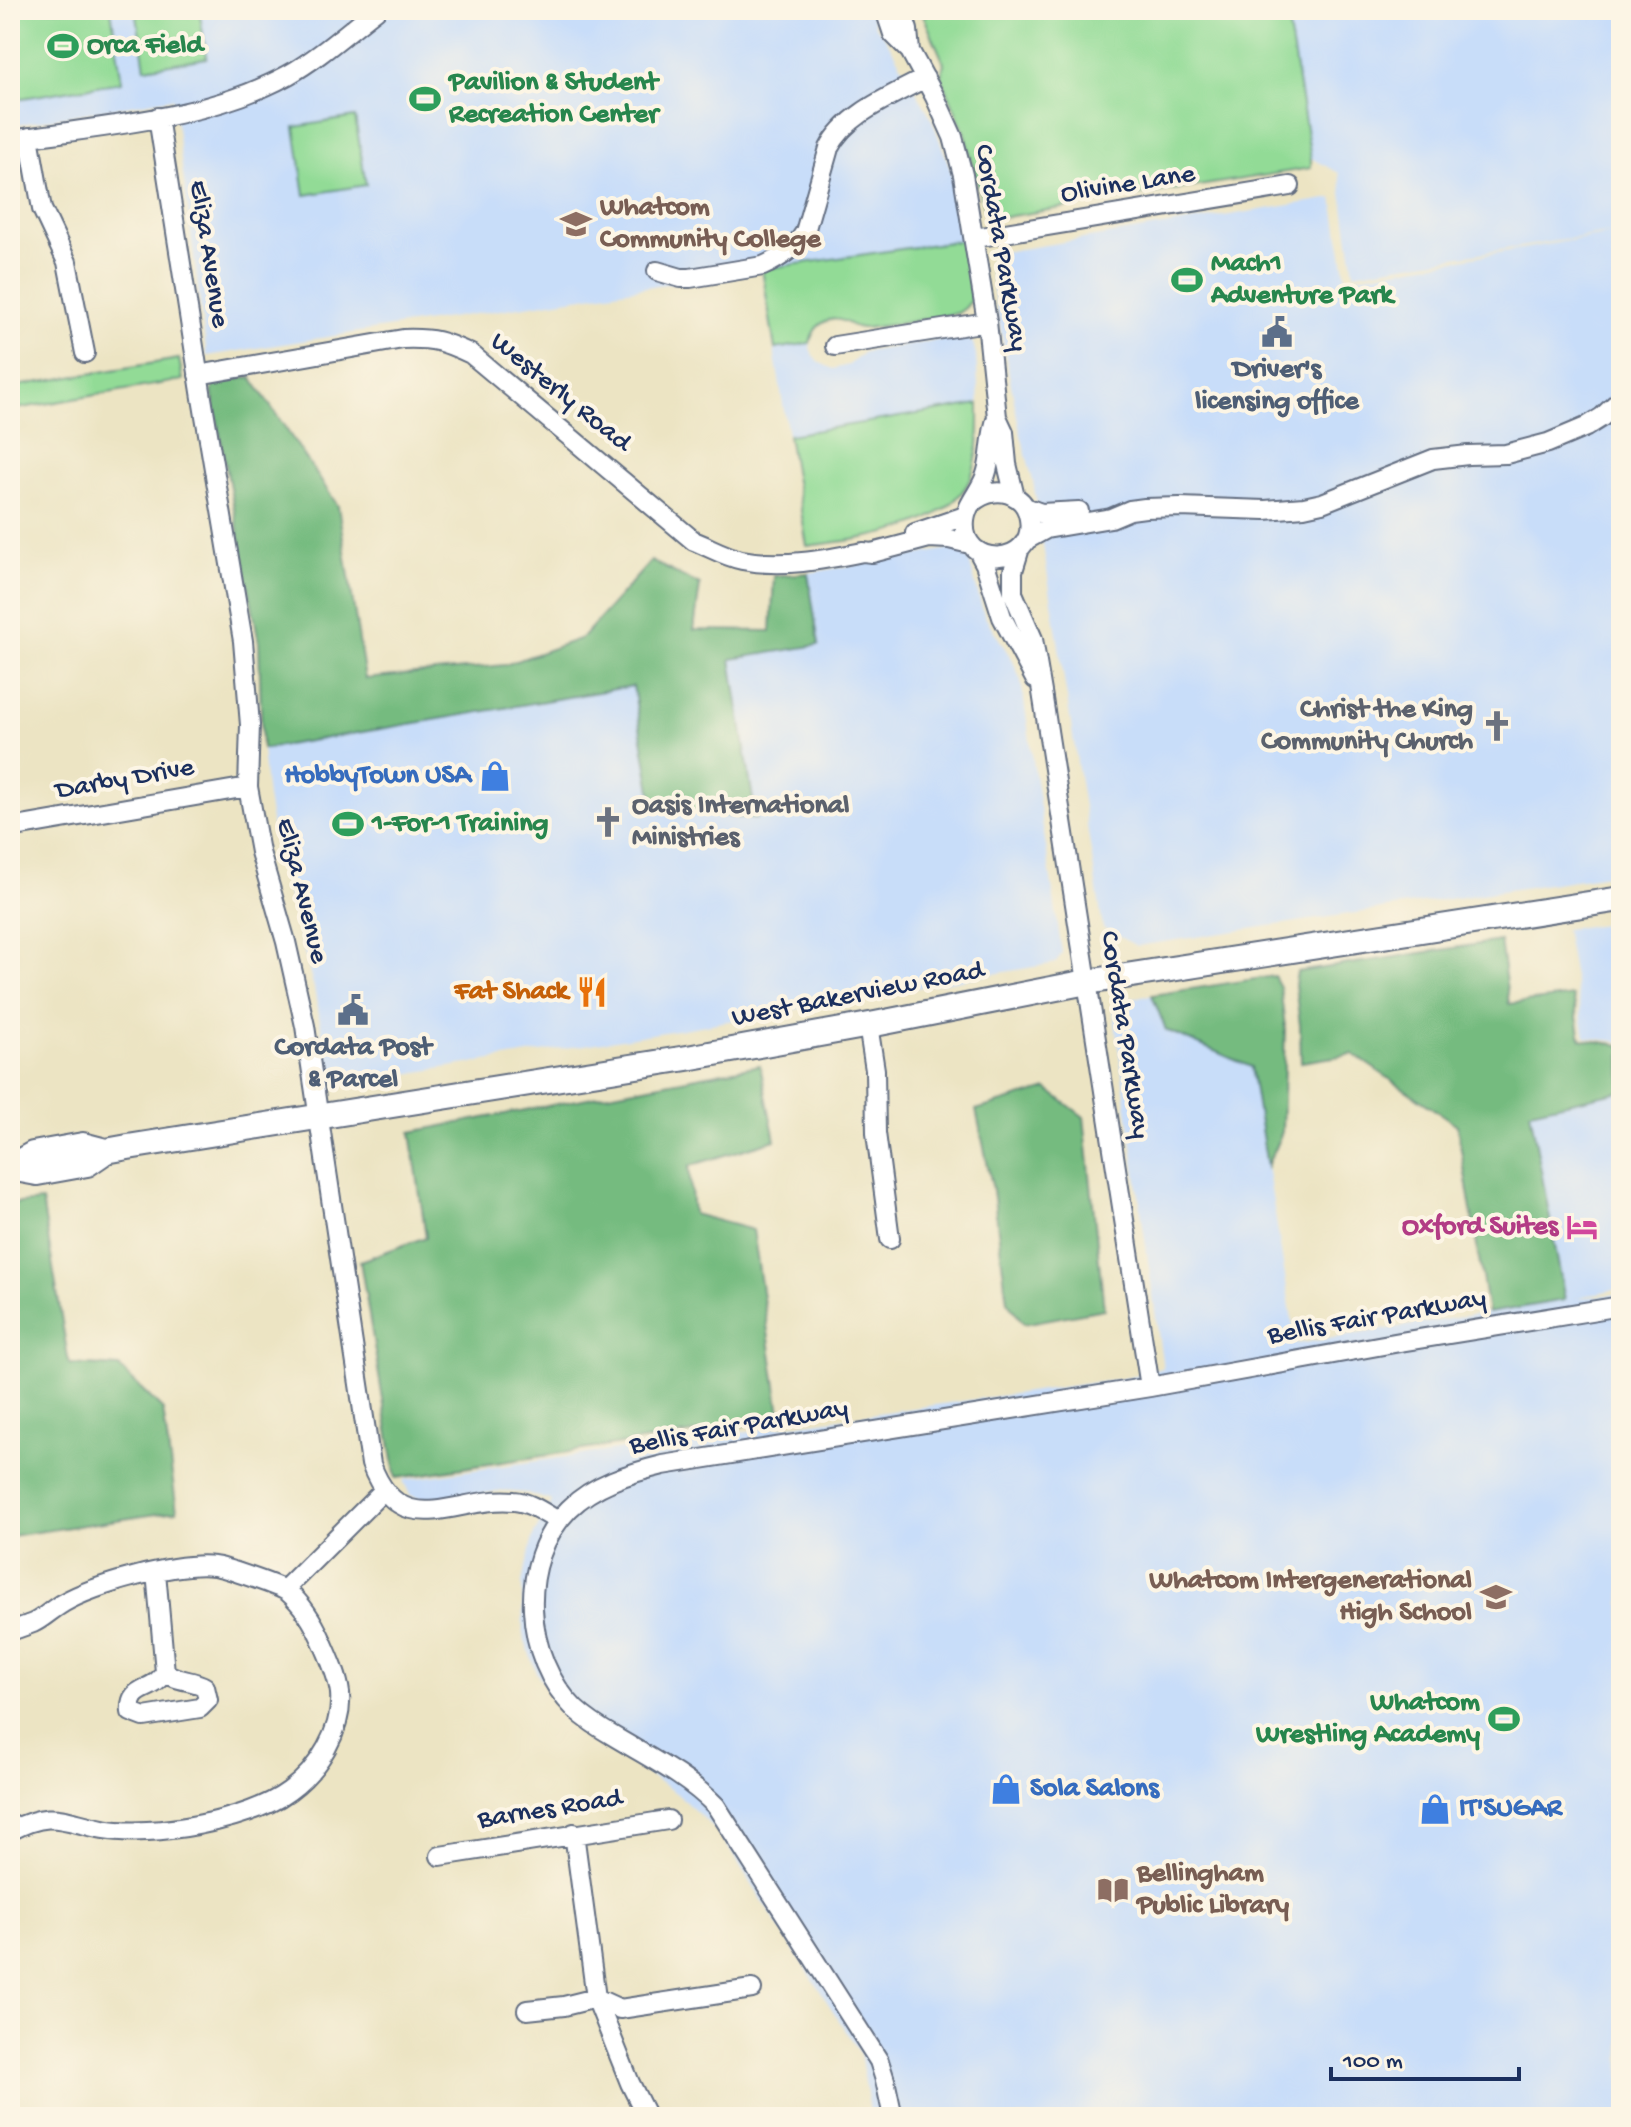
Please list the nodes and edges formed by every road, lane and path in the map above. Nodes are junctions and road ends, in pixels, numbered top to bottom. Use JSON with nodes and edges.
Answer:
{"nodes":[{"id":1,"x":376,"y":10,"type":"edge"},
{"id":2,"x":885,"y":10,"type":"edge"},
{"id":3,"x":902,"y":10,"type":"edge"},
{"id":4,"x":910,"y":51,"type":"junction"},
{"id":5,"x":925,"y":78,"type":"junction"},
{"id":6,"x":158,"y":117,"type":"junction"},
{"id":7,"x":29,"y":137,"type":"junction"},
{"id":8,"x":10,"y":140,"type":"edge"},
{"id":9,"x":1290,"y":186,"type":"dead end"},
{"id":10,"x":975,"y":238,"type":"junction"},
{"id":11,"x":657,"y":271,"type":"dead end"},
{"id":12,"x":987,"y":322,"type":"junction"},
{"id":13,"x":835,"y":346,"type":"dead end"},
{"id":14,"x":85,"y":353,"type":"dead end"},
{"id":15,"x":198,"y":375,"type":"junction"},
{"id":16,"x":1621,"y":399,"type":"edge"},
{"id":17,"x":997,"y":417,"type":"junction"},
{"id":18,"x":1020,"y":502,"type":"junction"},
{"id":19,"x":969,"y":510,"type":"junction"},
{"id":20,"x":1130,"y":510,"type":"junction"},
{"id":21,"x":1023,"y":544,"type":"junction"},
{"id":22,"x":974,"y":547,"type":"junction"},
{"id":23,"x":863,"y":552,"type":"junction"},
{"id":24,"x":1042,"y":692,"type":"junction"},
{"id":25,"x":248,"y":787,"type":"junction"},
{"id":26,"x":10,"y":828,"type":"edge"},
{"id":27,"x":1621,"y":899,"type":"edge"},
{"id":28,"x":1087,"y":982,"type":"junction"},
{"id":29,"x":868,"y":1025,"type":"junction"},
{"id":30,"x":318,"y":1117,"type":"junction"},
{"id":31,"x":10,"y":1168,"type":"edge"},
{"id":32,"x":890,"y":1239,"type":"dead end"},
{"id":33,"x":1621,"y":1306,"type":"edge"},
{"id":34,"x":1150,"y":1387,"type":"junction"},
{"id":35,"x":384,"y":1490,"type":"junction"},
{"id":36,"x":558,"y":1521,"type":"junction"},
{"id":37,"x":156,"y":1572,"type":"junction"},
{"id":38,"x":285,"y":1589,"type":"junction"},
{"id":39,"x":10,"y":1631,"type":"edge"},
{"id":40,"x":165,"y":1672,"type":"dead end"},
{"id":41,"x":668,"y":1820,"type":"dead end"},
{"id":42,"x":10,"y":1831,"type":"edge"},
{"id":43,"x":574,"y":1833,"type":"junction"},
{"id":44,"x":440,"y":1856,"type":"dead end"},
{"id":45,"x":752,"y":1989,"type":"dead end"},
{"id":46,"x":596,"y":1998,"type":"junction"},
{"id":47,"x":527,"y":2010,"type":"dead end"},
{"id":48,"x":647,"y":2117,"type":"edge"},
{"id":49,"x":893,"y":2117,"type":"edge"}],
"edges":[{"from":1,"to":6,"type":"street"},
{"from":2,"to":4,"type":"street","name":"Cordata Parkway"},
{"from":3,"to":4,"type":"street","name":"Cordata Parkway"},
{"from":4,"to":5,"type":"street","name":"Cordata Parkway"},
{"from":5,"to":10,"type":"street","name":"Cordata Parkway"},
{"from":5,"to":11,"type":"street"},
{"from":6,"to":7,"type":"street"},
{"from":6,"to":15,"type":"street","name":"Eliza Avenue"},
{"from":7,"to":8,"type":"street"},
{"from":7,"to":14,"type":"street"},
{"from":9,"to":10,"type":"street","name":"Olivine Lane"},
{"from":10,"to":12,"type":"street","name":"Cordata Parkway"},
{"from":12,"to":13,"type":"street"},
{"from":12,"to":17,"type":"street","name":"Cordata Parkway"},
{"from":15,"to":23,"type":"street","name":"Westerly Road"},
{"from":15,"to":25,"type":"street","name":"Eliza Avenue"},
{"from":16,"to":20,"type":"street"},
{"from":17,"to":18,"type":"street","name":"Cordata Parkway"},
{"from":17,"to":19,"type":"street","name":"Cordata Parkway"},
{"from":18,"to":19,"type":"street"},
{"from":18,"to":20,"type":"street"},
{"from":18,"to":21,"type":"street"},
{"from":19,"to":22,"type":"street"},
{"from":19,"to":23,"type":"street","name":"Westerly Road"},
{"from":20,"to":21,"type":"street"},
{"from":21,"to":22,"type":"street"},
{"from":21,"to":24,"type":"street","name":"Cordata Parkway"},
{"from":22,"to":23,"type":"street","name":"Westerly Road"},
{"from":22,"to":24,"type":"street","name":"Cordata Parkway"},
{"from":24,"to":28,"type":"street","name":"Cordata Parkway"},
{"from":25,"to":26,"type":"street","name":"Darby Drive"},
{"from":25,"to":30,"type":"street","name":"Eliza Avenue"},
{"from":27,"to":28,"type":"main road","name":"West Bakerview Road"},
{"from":28,"to":29,"type":"main road","name":"West Bakerview Road"},
{"from":28,"to":34,"type":"street","name":"Cordata Parkway"},
{"from":29,"to":30,"type":"main road","name":"West Bakerview Road"},
{"from":29,"to":32,"type":"street"},
{"from":30,"to":31,"type":"main road","name":"West Bakerview Road"},
{"from":30,"to":35,"type":"street","name":"Eliza Avenue"},
{"from":33,"to":34,"type":"street","name":"Bellis Fair Parkway"},
{"from":34,"to":36,"type":"street","name":"Bellis Fair Parkway"},
{"from":35,"to":36,"type":"street"},
{"from":35,"to":38,"type":"street"},
{"from":36,"to":49,"type":"street","name":"Bellis Fair Parkway"},
{"from":37,"to":38,"type":"street"},
{"from":37,"to":39,"type":"street"},
{"from":37,"to":40,"type":"street"},
{"from":38,"to":42,"type":"street"},
{"from":41,"to":43,"type":"street","name":"Barnes Road"},
{"from":43,"to":44,"type":"street","name":"Barnes Road"},
{"from":43,"to":46,"type":"street"},
{"from":45,"to":46,"type":"street"},
{"from":46,"to":47,"type":"street"},
{"from":46,"to":48,"type":"street"}]}
